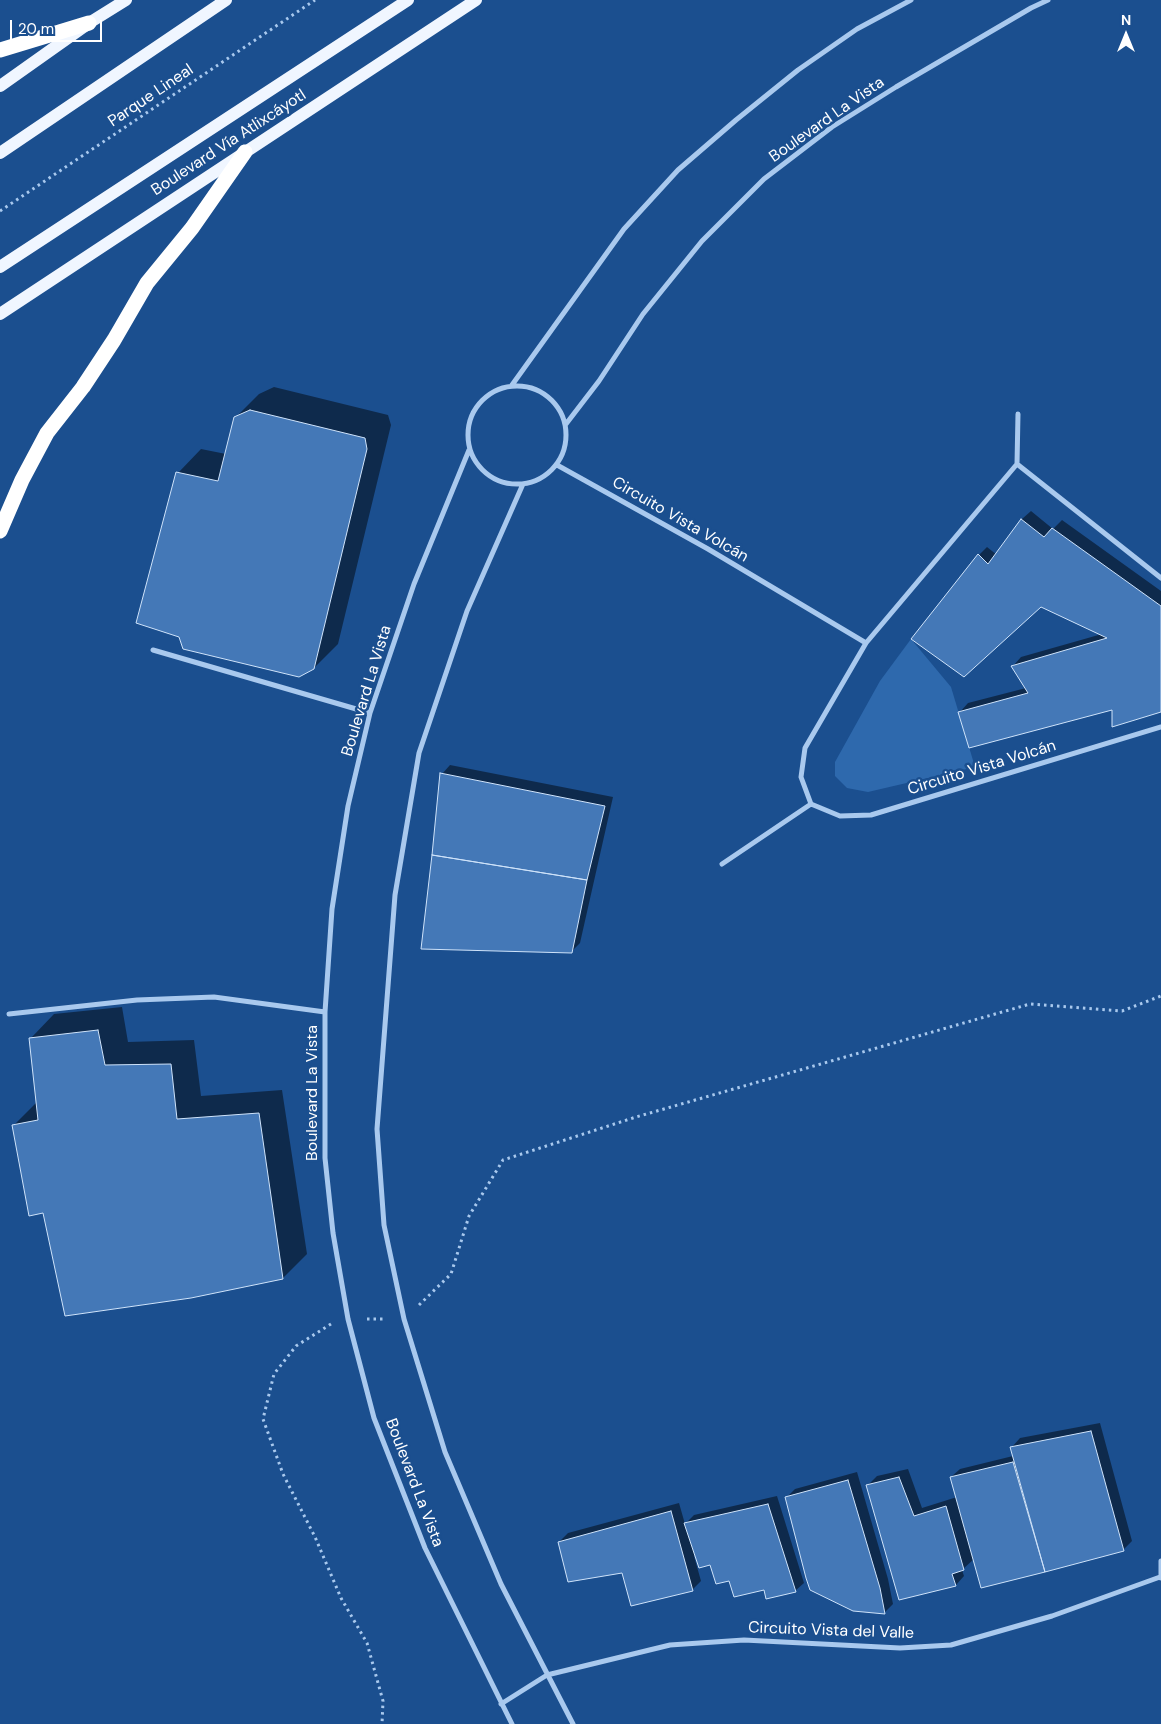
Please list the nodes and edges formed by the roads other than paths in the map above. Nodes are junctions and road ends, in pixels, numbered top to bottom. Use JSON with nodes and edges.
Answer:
{"nodes":[{"id":1,"x":126,"y":0,"type":"edge"},
{"id":2,"x":226,"y":0,"type":"edge"},
{"id":3,"x":408,"y":0,"type":"edge"},
{"id":4,"x":476,"y":0,"type":"edge"},
{"id":5,"x":911,"y":0,"type":"edge"},
{"id":6,"x":1048,"y":0,"type":"edge"},
{"id":7,"x":89,"y":23,"type":"junction"},
{"id":8,"x":0,"y":50,"type":"edge"},
{"id":9,"x":0,"y":86,"type":"edge"},
{"id":10,"x":246,"y":152,"type":"junction"},
{"id":11,"x":0,"y":153,"type":"edge"},
{"id":12,"x":0,"y":267,"type":"edge"},
{"id":13,"x":0,"y":314,"type":"edge"},
{"id":14,"x":512,"y":385,"type":"junction"},
{"id":15,"x":1018,"y":414,"type":"dead end"},
{"id":16,"x":566,"y":424,"type":"junction"},
{"id":17,"x":470,"y":450,"type":"junction"},
{"id":18,"x":1017,"y":464,"type":"junction"},
{"id":19,"x":557,"y":465,"type":"junction"},
{"id":20,"x":523,"y":484,"type":"junction"},
{"id":21,"x":0,"y":531,"type":"edge"},
{"id":22,"x":1161,"y":578,"type":"edge"},
{"id":23,"x":866,"y":643,"type":"junction"},
{"id":24,"x":153,"y":650,"type":"dead end"},
{"id":25,"x":370,"y":713,"type":"junction"},
{"id":26,"x":1161,"y":727,"type":"edge"},
{"id":27,"x":811,"y":804,"type":"junction"},
{"id":28,"x":722,"y":864,"type":"dead end"},
{"id":29,"x":325,"y":1012,"type":"junction"},
{"id":30,"x":9,"y":1014,"type":"dead end"},
{"id":31,"x":1161,"y":1561,"type":"edge"},
{"id":32,"x":1161,"y":1578,"type":"edge"},
{"id":33,"x":547,"y":1675,"type":"junction"},
{"id":34,"x":501,"y":1704,"type":"junction"},
{"id":35,"x":512,"y":1724,"type":"edge"},
{"id":36,"x":573,"y":1724,"type":"edge"}],
"edges":[{"from":1,"to":7,"type":"main road"},
{"from":2,"to":11,"type":"main road"},
{"from":3,"to":12,"type":"main road","name":"Boulevard Vía Atlixcáyotl"},
{"from":4,"to":10,"type":"main road","name":"Boulevard Vía Atlixcáyotl"},
{"from":5,"to":14,"type":"street"},
{"from":6,"to":16,"type":"street","name":"Boulevard La Vista"},
{"from":7,"to":8,"type":"highway"},
{"from":7,"to":9,"type":"main road"},
{"from":10,"to":13,"type":"main road","name":"Boulevard Vía Atlixcáyotl"},
{"from":10,"to":21,"type":"highway"},
{"from":14,"to":16,"type":"street"},
{"from":14,"to":17,"type":"street"},
{"from":15,"to":18,"type":"street"},
{"from":16,"to":19,"type":"street"},
{"from":17,"to":20,"type":"street"},
{"from":17,"to":25,"type":"street","name":"Boulevard La Vista"},
{"from":18,"to":22,"type":"street"},
{"from":18,"to":23,"type":"street"},
{"from":19,"to":20,"type":"street"},
{"from":19,"to":23,"type":"street","name":"Circuito Vista Volcán"},
{"from":20,"to":33,"type":"street"},
{"from":23,"to":27,"type":"street"},
{"from":24,"to":25,"type":"street"},
{"from":25,"to":29,"type":"street","name":"Boulevard La Vista"},
{"from":26,"to":27,"type":"street","name":"Circuito Vista Volcán"},
{"from":27,"to":28,"type":"street"},
{"from":29,"to":30,"type":"street"},
{"from":29,"to":34,"type":"street","name":"Boulevard La Vista"},
{"from":31,"to":32,"type":"street"},
{"from":32,"to":33,"type":"street","name":"Circuito Vista del Valle"},
{"from":33,"to":34,"type":"street","name":"Circuito Vista del Valle"},
{"from":33,"to":36,"type":"street"},
{"from":34,"to":35,"type":"street","name":"Boulevard La Vista"}]}
